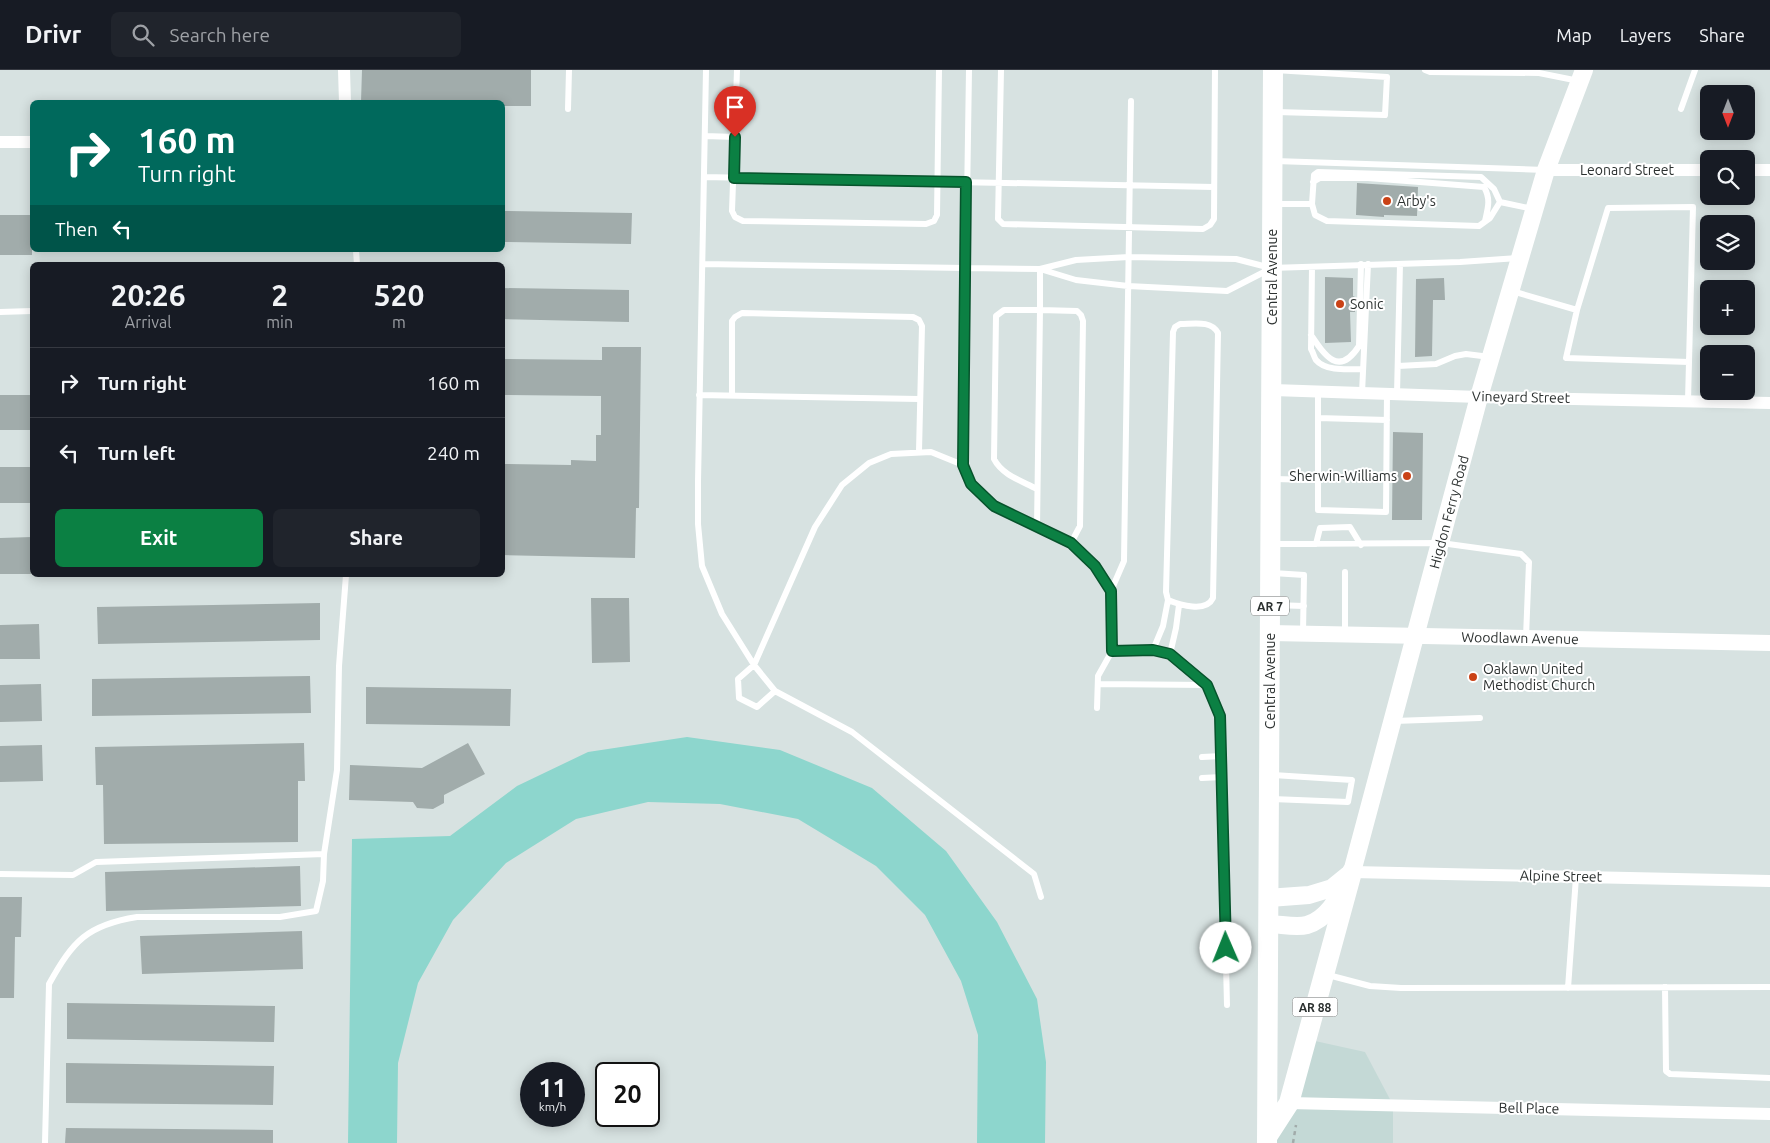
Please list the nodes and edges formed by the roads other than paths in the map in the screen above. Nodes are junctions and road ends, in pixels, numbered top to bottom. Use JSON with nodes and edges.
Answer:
{"nodes":[{"id":1,"x":344,"y":70,"type":"edge"},
{"id":2,"x":569,"y":70,"type":"edge"},
{"id":3,"x":706,"y":70,"type":"edge"},
{"id":4,"x":736,"y":70,"type":"edge"},
{"id":5,"x":939,"y":70,"type":"edge"},
{"id":6,"x":969,"y":70,"type":"edge"},
{"id":7,"x":1001,"y":70,"type":"edge"},
{"id":8,"x":1215,"y":70,"type":"edge"},
{"id":9,"x":1273,"y":70,"type":"edge"},
{"id":10,"x":1425,"y":70,"type":"edge"},
{"id":11,"x":1695,"y":70,"type":"edge"},
{"id":12,"x":1582,"y":75,"type":"edge"},
{"id":13,"x":344,"y":100,"type":"edge"},
{"id":14,"x":1131,"y":101,"type":"dead end"},
{"id":15,"x":568,"y":109,"type":"dead end"},
{"id":16,"x":1681,"y":109,"type":"dead end"},
{"id":17,"x":1272,"y":112,"type":"junction"},
{"id":18,"x":705,"y":136,"type":"junction"},
{"id":19,"x":735,"y":137,"type":"junction"},
{"id":20,"x":0,"y":142,"type":"edge"},
{"id":21,"x":30,"y":142,"type":"edge"},
{"id":22,"x":1272,"y":161,"type":"junction"},
{"id":23,"x":1546,"y":170,"type":"junction"},
{"id":24,"x":1700,"y":170,"type":"edge"},
{"id":25,"x":1755,"y":170,"type":"edge"},
{"id":26,"x":1770,"y":170,"type":"edge"},
{"id":27,"x":704,"y":177,"type":"junction"},
{"id":28,"x":734,"y":178,"type":"junction"},
{"id":29,"x":938,"y":181,"type":"junction"},
{"id":30,"x":966,"y":182,"type":"junction"},
{"id":31,"x":999,"y":182,"type":"junction"},
{"id":32,"x":1313,"y":182,"type":"junction"},
{"id":33,"x":1130,"y":185,"type":"junction"},
{"id":34,"x":1214,"y":187,"type":"junction"},
{"id":35,"x":1500,"y":202,"type":"junction"},
{"id":36,"x":1272,"y":204,"type":"junction"},
{"id":37,"x":1312,"y":204,"type":"junction"},
{"id":38,"x":1535,"y":209,"type":"junction"},
{"id":39,"x":1485,"y":223,"type":"junction"},
{"id":40,"x":1129,"y":227,"type":"junction"},
{"id":41,"x":1129,"y":257,"type":"junction"},
{"id":42,"x":1520,"y":258,"type":"junction"},
{"id":43,"x":703,"y":264,"type":"junction"},
{"id":44,"x":1364,"y":264,"type":"junction"},
{"id":45,"x":1400,"y":264,"type":"junction"},
{"id":46,"x":1312,"y":267,"type":"junction"},
{"id":47,"x":966,"y":268,"type":"junction"},
{"id":48,"x":1271,"y":268,"type":"junction"},
{"id":49,"x":1040,"y":269,"type":"junction"},
{"id":50,"x":1128,"y":286,"type":"junction"},
{"id":51,"x":1510,"y":291,"type":"junction"},
{"id":52,"x":1040,"y":310,"type":"junction"},
{"id":53,"x":1577,"y":310,"type":"junction"},
{"id":54,"x":30,"y":311,"type":"edge"},
{"id":55,"x":0,"y":312,"type":"edge"},
{"id":56,"x":1311,"y":335,"type":"junction"},
{"id":57,"x":1491,"y":358,"type":"junction"},
{"id":58,"x":1688,"y":362,"type":"junction"},
{"id":59,"x":1398,"y":366,"type":"junction"},
{"id":60,"x":1363,"y":369,"type":"junction"},
{"id":61,"x":1272,"y":390,"type":"junction"},
{"id":62,"x":1318,"y":391,"type":"junction"},
{"id":63,"x":1362,"y":393,"type":"junction"},
{"id":64,"x":1392,"y":394,"type":"junction"},
{"id":65,"x":699,"y":395,"type":"junction"},
{"id":66,"x":732,"y":396,"type":"junction"},
{"id":67,"x":1479,"y":397,"type":"junction"},
{"id":68,"x":919,"y":399,"type":"junction"},
{"id":69,"x":1688,"y":401,"type":"junction"},
{"id":70,"x":1770,"y":402,"type":"edge"},
{"id":71,"x":1318,"y":418,"type":"junction"},
{"id":72,"x":1387,"y":420,"type":"junction"},
{"id":73,"x":919,"y":451,"type":"junction"},
{"id":74,"x":963,"y":465,"type":"junction"},
{"id":75,"x":1271,"y":479,"type":"junction"},
{"id":76,"x":1318,"y":480,"type":"junction"},
{"id":77,"x":1037,"y":489,"type":"junction"},
{"id":78,"x":1037,"y":526,"type":"junction"},
{"id":79,"x":1071,"y":543,"type":"junction"},
{"id":80,"x":1441,"y":543,"type":"junction"},
{"id":81,"x":1270,"y":544,"type":"junction"},
{"id":82,"x":1316,"y":544,"type":"junction"},
{"id":83,"x":1361,"y":545,"type":"junction"},
{"id":84,"x":1345,"y":572,"type":"dead end"},
{"id":85,"x":1270,"y":573,"type":"junction"},
{"id":86,"x":346,"y":577,"type":"edge"},
{"id":87,"x":1111,"y":591,"type":"junction"},
{"id":88,"x":1168,"y":600,"type":"junction"},
{"id":89,"x":1179,"y":605,"type":"junction"},
{"id":90,"x":1270,"y":605,"type":"junction"},
{"id":91,"x":1304,"y":606,"type":"junction"},
{"id":92,"x":1270,"y":633,"type":"junction"},
{"id":93,"x":1303,"y":634,"type":"junction"},
{"id":94,"x":1345,"y":635,"type":"junction"},
{"id":95,"x":1416,"y":636,"type":"junction"},
{"id":96,"x":1526,"y":639,"type":"junction"},
{"id":97,"x":1770,"y":643,"type":"edge"},
{"id":98,"x":1153,"y":650,"type":"junction"},
{"id":99,"x":1112,"y":651,"type":"junction"},
{"id":100,"x":1170,"y":654,"type":"junction"},
{"id":101,"x":754,"y":665,"type":"junction"},
{"id":102,"x":1098,"y":684,"type":"junction"},
{"id":103,"x":1207,"y":685,"type":"junction"},
{"id":104,"x":774,"y":691,"type":"junction"},
{"id":105,"x":1097,"y":708,"type":"dead end"},
{"id":106,"x":1480,"y":718,"type":"dead end"},
{"id":107,"x":1393,"y":721,"type":"junction"},
{"id":108,"x":1222,"y":756,"type":"junction"},
{"id":109,"x":1202,"y":757,"type":"dead end"},
{"id":110,"x":1269,"y":774,"type":"junction"},
{"id":111,"x":1222,"y":777,"type":"junction"},
{"id":112,"x":1202,"y":778,"type":"dead end"},
{"id":113,"x":1269,"y":799,"type":"junction"},
{"id":114,"x":324,"y":854,"type":"junction"},
{"id":115,"x":1352,"y":872,"type":"junction"},
{"id":116,"x":0,"y":874,"type":"edge"},
{"id":117,"x":1576,"y":877,"type":"junction"},
{"id":118,"x":1770,"y":881,"type":"edge"},
{"id":119,"x":1041,"y":897,"type":"dead end"},
{"id":120,"x":1268,"y":898,"type":"junction"},
{"id":121,"x":1268,"y":924,"type":"junction"},
{"id":122,"x":1324,"y":974,"type":"junction"},
{"id":123,"x":1770,"y":987,"type":"edge"},
{"id":124,"x":1568,"y":988,"type":"junction"},
{"id":125,"x":1665,"y":988,"type":"junction"},
{"id":126,"x":1227,"y":1005,"type":"dead end"},
{"id":127,"x":1770,"y":1078,"type":"edge"},
{"id":128,"x":1289,"y":1103,"type":"junction"},
{"id":129,"x":1770,"y":1114,"type":"edge"},
{"id":130,"x":1267,"y":1140,"type":"edge"},
{"id":131,"x":46,"y":1143,"type":"edge"}],
"edges":[{"from":1,"to":13,"type":"street"},
{"from":2,"to":15,"type":"lane"},
{"from":3,"to":18,"type":"lane"},
{"from":4,"to":19,"type":"lane"},
{"from":5,"to":29,"type":"lane"},
{"from":6,"to":30,"type":"lane"},
{"from":7,"to":31,"type":"lane"},
{"from":8,"to":34,"type":"lane"},
{"from":9,"to":17,"type":"main road","name":"Central Avenue","number":"AR 7"},
{"from":9,"to":17,"type":"lane"},
{"from":10,"to":12,"type":"lane"},
{"from":11,"to":16,"type":"lane"},
{"from":12,"to":23,"type":"main road","name":"Higdon Ferry Road","number":"AR 88"},
{"from":14,"to":33,"type":"lane"},
{"from":17,"to":22,"type":"main road","name":"Central Avenue","number":"AR 7"},
{"from":18,"to":19,"type":"lane"},
{"from":18,"to":27,"type":"lane"},
{"from":19,"to":28,"type":"lane"},
{"from":20,"to":21,"type":"street"},
{"from":22,"to":23,"type":"lane"},
{"from":22,"to":36,"type":"main road","name":"Central Avenue","number":"AR 7"},
{"from":23,"to":24,"type":"street","name":"Leonard Street"},
{"from":23,"to":38,"type":"main road","name":"Higdon Ferry Road","number":"AR 88"},
{"from":25,"to":26,"type":"street"},
{"from":27,"to":28,"type":"lane"},
{"from":27,"to":43,"type":"lane"},
{"from":28,"to":29,"type":"lane"},
{"from":28,"to":29,"type":"lane"},
{"from":29,"to":30,"type":"lane"},
{"from":30,"to":31,"type":"lane"},
{"from":30,"to":47,"type":"lane"},
{"from":31,"to":33,"type":"lane"},
{"from":31,"to":40,"type":"lane"},
{"from":32,"to":35,"type":"lane"},
{"from":32,"to":37,"type":"lane"},
{"from":32,"to":39,"type":"lane"},
{"from":33,"to":34,"type":"lane"},
{"from":33,"to":40,"type":"lane"},
{"from":34,"to":40,"type":"lane"},
{"from":35,"to":38,"type":"lane"},
{"from":35,"to":39,"type":"lane"},
{"from":36,"to":37,"type":"lane"},
{"from":36,"to":48,"type":"main road","name":"Central Avenue","number":"AR 7"},
{"from":37,"to":39,"type":"lane"},
{"from":38,"to":42,"type":"main road","name":"Higdon Ferry Road","number":"AR 88"},
{"from":40,"to":41,"type":"lane"},
{"from":41,"to":48,"type":"lane"},
{"from":41,"to":49,"type":"lane"},
{"from":41,"to":50,"type":"lane"},
{"from":42,"to":45,"type":"lane"},
{"from":42,"to":51,"type":"main road","name":"Higdon Ferry Road","number":"AR 88"},
{"from":43,"to":47,"type":"lane"},
{"from":43,"to":65,"type":"lane"},
{"from":44,"to":45,"type":"lane"},
{"from":44,"to":46,"type":"lane"},
{"from":44,"to":56,"type":"lane"},
{"from":44,"to":60,"type":"lane"},
{"from":45,"to":59,"type":"lane"},
{"from":46,"to":48,"type":"lane"},
{"from":46,"to":56,"type":"lane"},
{"from":47,"to":49,"type":"lane"},
{"from":47,"to":74,"type":"lane"},
{"from":48,"to":50,"type":"lane"},
{"from":48,"to":61,"type":"main road","name":"Central Avenue","number":"AR 7"},
{"from":49,"to":50,"type":"lane"},
{"from":49,"to":52,"type":"lane"},
{"from":50,"to":87,"type":"lane"},
{"from":51,"to":53,"type":"lane"},
{"from":51,"to":57,"type":"main road","name":"Higdon Ferry Road","number":"AR 88"},
{"from":52,"to":77,"type":"lane"},
{"from":52,"to":77,"type":"lane"},
{"from":52,"to":79,"type":"lane"},
{"from":53,"to":58,"type":"lane"},
{"from":53,"to":58,"type":"lane"},
{"from":54,"to":55,"type":"lane"},
{"from":56,"to":60,"type":"lane"},
{"from":57,"to":59,"type":"lane"},
{"from":57,"to":67,"type":"main road","name":"Higdon Ferry Road","number":"AR 88"},
{"from":58,"to":69,"type":"lane"},
{"from":59,"to":64,"type":"lane"},
{"from":60,"to":63,"type":"lane"},
{"from":61,"to":62,"type":"street","name":"Vineyard Street"},
{"from":61,"to":75,"type":"main road","name":"Central Avenue","number":"AR 7"},
{"from":62,"to":63,"type":"street","name":"Vineyard Street"},
{"from":62,"to":71,"type":"lane"},
{"from":63,"to":64,"type":"street","name":"Vineyard Street"},
{"from":64,"to":67,"type":"street","name":"Vineyard Street"},
{"from":64,"to":72,"type":"lane"},
{"from":65,"to":66,"type":"lane"},
{"from":65,"to":101,"type":"lane"},
{"from":66,"to":68,"type":"lane"},
{"from":66,"to":68,"type":"lane"},
{"from":67,"to":69,"type":"street","name":"Vineyard Street"},
{"from":67,"to":80,"type":"main road","name":"Higdon Ferry Road","number":"AR 88"},
{"from":68,"to":73,"type":"lane"},
{"from":69,"to":70,"type":"street","name":"Vineyard Street"},
{"from":71,"to":72,"type":"lane"},
{"from":71,"to":76,"type":"lane"},
{"from":72,"to":76,"type":"lane"},
{"from":73,"to":74,"type":"lane"},
{"from":73,"to":101,"type":"lane"},
{"from":74,"to":78,"type":"lane"},
{"from":75,"to":76,"type":"lane"},
{"from":75,"to":81,"type":"main road","name":"Central Avenue","number":"AR 7"},
{"from":77,"to":78,"type":"lane"},
{"from":78,"to":79,"type":"lane"},
{"from":79,"to":87,"type":"lane"},
{"from":80,"to":83,"type":"lane"},
{"from":80,"to":95,"type":"main road","name":"Higdon Ferry Road","number":"AR 88"},
{"from":80,"to":96,"type":"lane"},
{"from":81,"to":82,"type":"lane"},
{"from":81,"to":85,"type":"main road","name":"Central Avenue","number":"AR 7"},
{"from":82,"to":83,"type":"lane"},
{"from":82,"to":83,"type":"lane"},
{"from":84,"to":94,"type":"lane"},
{"from":85,"to":90,"type":"main road","name":"Central Avenue","number":"AR 7"},
{"from":85,"to":91,"type":"lane"},
{"from":86,"to":114,"type":"lane"},
{"from":87,"to":99,"type":"lane"},
{"from":88,"to":89,"type":"lane"},
{"from":88,"to":89,"type":"lane"},
{"from":88,"to":98,"type":"lane"},
{"from":89,"to":100,"type":"lane"},
{"from":90,"to":91,"type":"lane"},
{"from":90,"to":92,"type":"main road","name":"Central Avenue","number":"AR 7"},
{"from":91,"to":93,"type":"lane"},
{"from":92,"to":93,"type":"street","name":"Woodlawn Avenue"},
{"from":92,"to":110,"type":"main road","name":"Central Avenue","number":"AR 7"},
{"from":93,"to":94,"type":"street","name":"Woodlawn Avenue"},
{"from":94,"to":95,"type":"street","name":"Woodlawn Avenue"},
{"from":95,"to":96,"type":"street","name":"Woodlawn Avenue"},
{"from":95,"to":107,"type":"main road","name":"Higdon Ferry Road","number":"AR 88"},
{"from":96,"to":97,"type":"street","name":"Woodlawn Avenue"},
{"from":98,"to":99,"type":"lane"},
{"from":98,"to":100,"type":"lane"},
{"from":99,"to":102,"type":"lane"},
{"from":100,"to":103,"type":"lane"},
{"from":101,"to":104,"type":"lane"},
{"from":101,"to":104,"type":"lane"},
{"from":102,"to":103,"type":"lane"},
{"from":102,"to":105,"type":"lane"},
{"from":103,"to":108,"type":"lane"},
{"from":104,"to":119,"type":"lane"},
{"from":106,"to":107,"type":"lane"},
{"from":107,"to":115,"type":"main road","name":"Higdon Ferry Road","number":"AR 88"},
{"from":108,"to":109,"type":"lane"},
{"from":108,"to":111,"type":"lane"},
{"from":110,"to":113,"type":"main road","name":"Central Avenue","number":"AR 7"},
{"from":110,"to":113,"type":"lane"},
{"from":111,"to":112,"type":"lane"},
{"from":111,"to":126,"type":"lane"},
{"from":113,"to":120,"type":"main road","name":"Central Avenue","number":"AR 7"},
{"from":114,"to":116,"type":"lane"},
{"from":114,"to":131,"type":"lane"},
{"from":115,"to":117,"type":"street","name":"Alpine Street"},
{"from":115,"to":120,"type":"main road"},
{"from":115,"to":121,"type":"main road","name":"Higdon Ferry Road"},
{"from":115,"to":122,"type":"main road","number":"AR 88"},
{"from":117,"to":118,"type":"street","name":"Alpine Street"},
{"from":117,"to":124,"type":"lane"},
{"from":120,"to":121,"type":"main road","name":"Central Avenue","number":"AR 7"},
{"from":121,"to":130,"type":"main road","name":"Central Avenue","number":"AR 7"},
{"from":122,"to":124,"type":"lane"},
{"from":122,"to":128,"type":"main road","number":"AR 88"},
{"from":123,"to":125,"type":"lane"},
{"from":124,"to":125,"type":"lane"},
{"from":125,"to":127,"type":"lane"},
{"from":128,"to":129,"type":"street","name":"Bell Place"},
{"from":128,"to":130,"type":"main road","number":"AR 88"}]}
